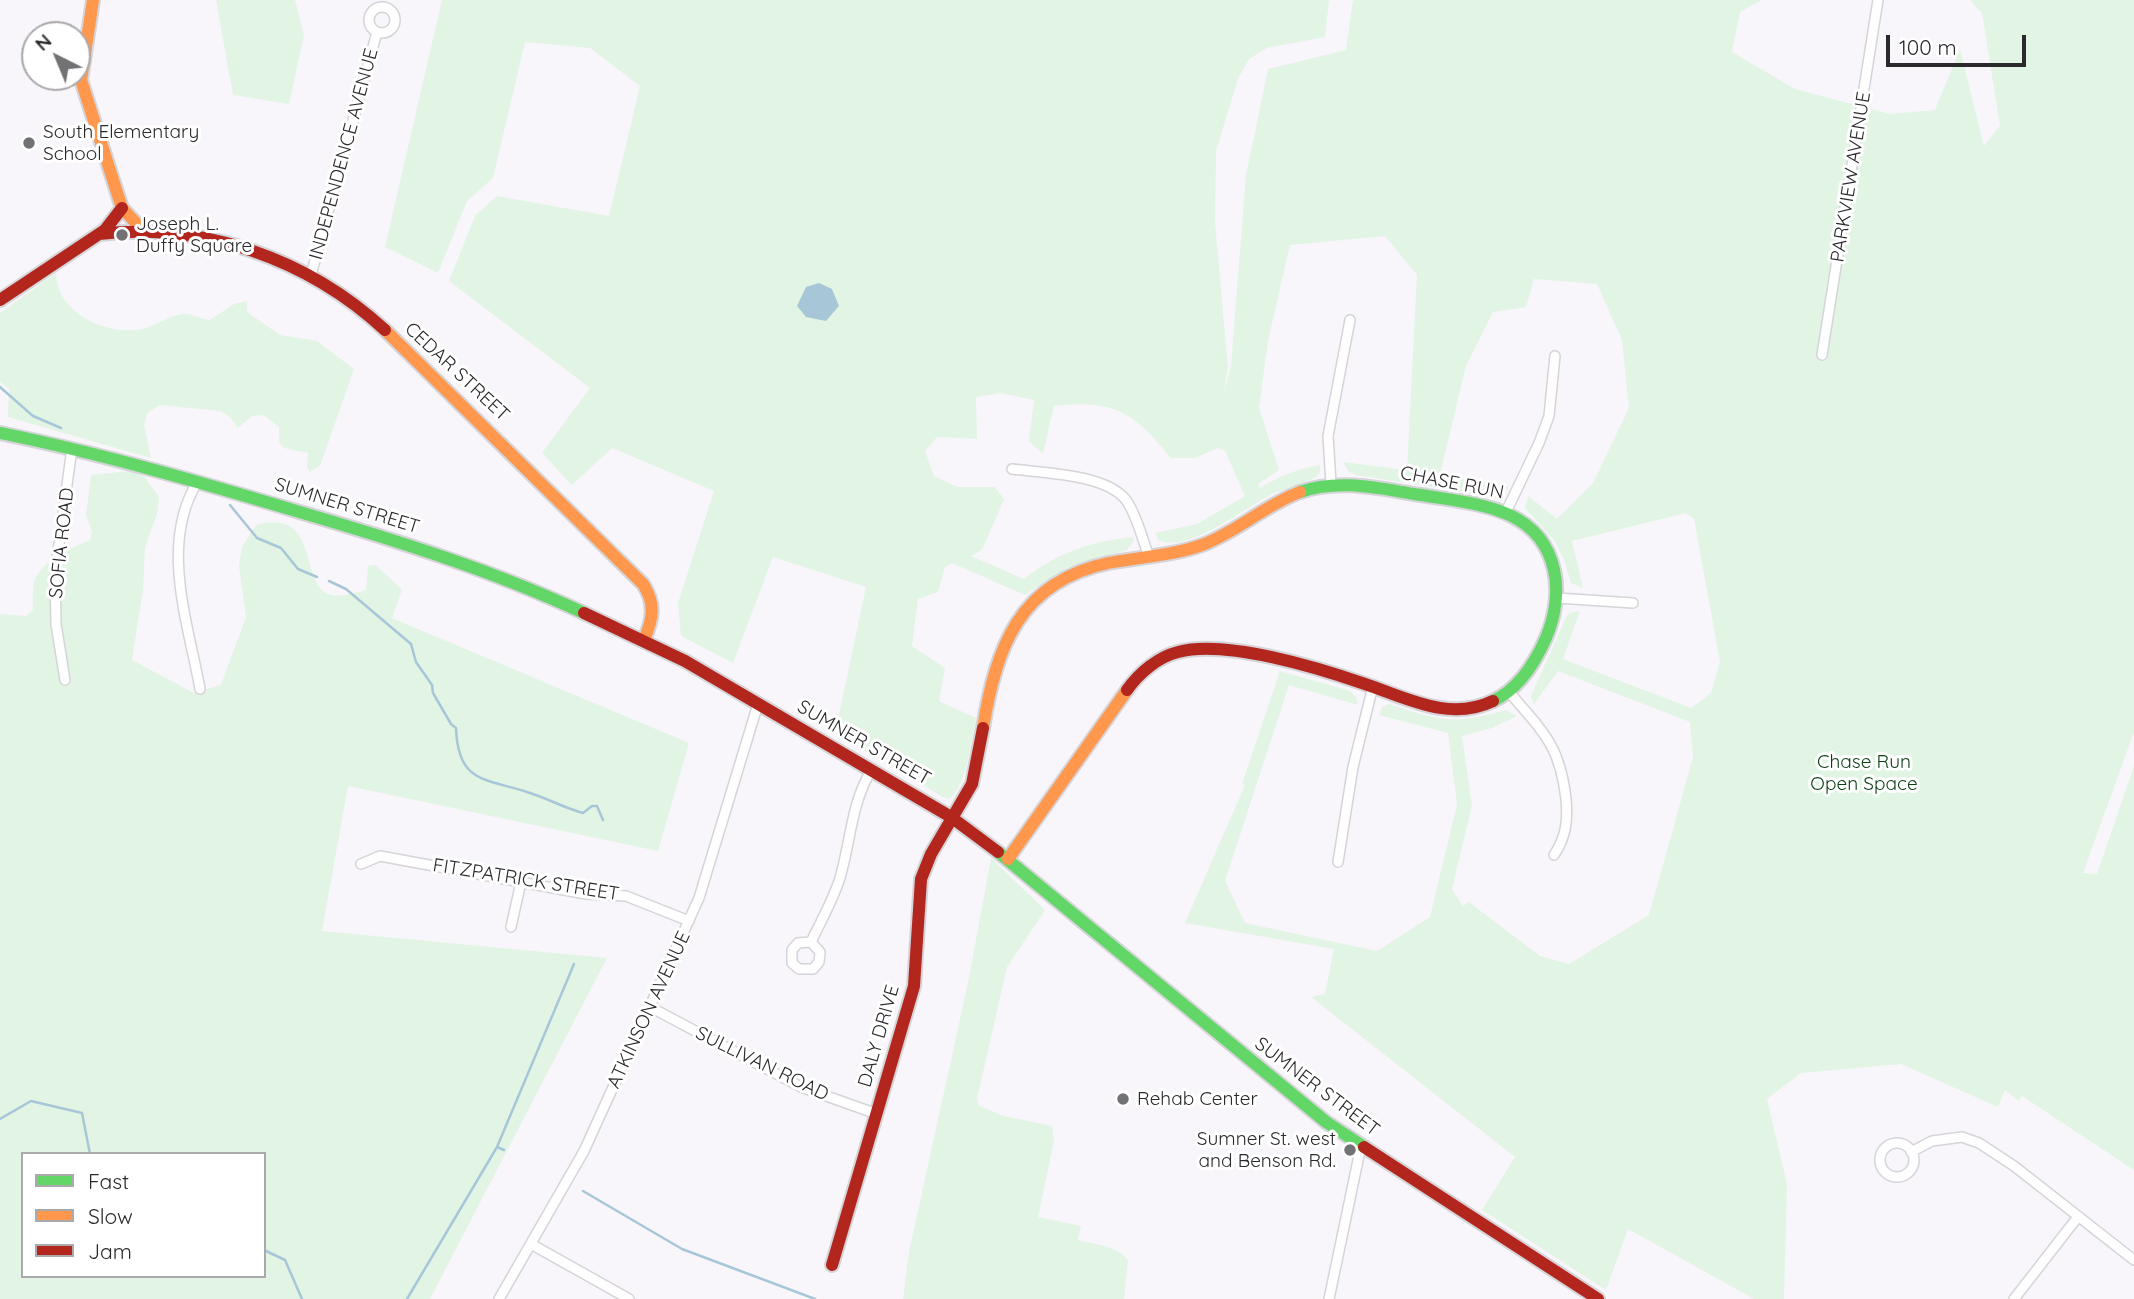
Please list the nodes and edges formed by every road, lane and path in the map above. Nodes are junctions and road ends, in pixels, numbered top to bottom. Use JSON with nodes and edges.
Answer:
{"nodes":[{"id":1,"x":93,"y":0,"type":"edge"},
{"id":2,"x":1878,"y":0,"type":"edge"},
{"id":3,"x":377,"y":32,"type":"dead end"},
{"id":4,"x":122,"y":208,"type":"junction"},
{"id":5,"x":149,"y":229,"type":"junction"},
{"id":6,"x":99,"y":234,"type":"junction"},
{"id":7,"x":311,"y":275,"type":"junction"},
{"id":8,"x":0,"y":300,"type":"edge"},
{"id":9,"x":1350,"y":320,"type":"dead end"},
{"id":10,"x":1822,"y":355,"type":"dead end"},
{"id":11,"x":1555,"y":356,"type":"dead end"},
{"id":12,"x":0,"y":433,"type":"edge"},
{"id":13,"x":72,"y":448,"type":"junction"},
{"id":14,"x":1012,"y":469,"type":"dead end"},
{"id":15,"x":198,"y":481,"type":"junction"},
{"id":16,"x":1331,"y":483,"type":"junction"},
{"id":17,"x":1506,"y":512,"type":"junction"},
{"id":18,"x":1149,"y":556,"type":"junction"},
{"id":19,"x":1557,"y":598,"type":"junction"},
{"id":20,"x":1633,"y":603,"type":"dead end"},
{"id":21,"x":644,"y":640,"type":"junction"},
{"id":22,"x":65,"y":680,"type":"dead end"},
{"id":23,"x":1373,"y":686,"type":"junction"},
{"id":24,"x":200,"y":688,"type":"dead end"},
{"id":25,"x":1509,"y":692,"type":"junction"},
{"id":26,"x":758,"y":704,"type":"junction"},
{"id":27,"x":872,"y":769,"type":"junction"},
{"id":28,"x":951,"y":817,"type":"junction"},
{"id":29,"x":1554,"y":855,"type":"dead end"},
{"id":30,"x":1008,"y":859,"type":"junction"},
{"id":31,"x":1338,"y":862,"type":"dead end"},
{"id":32,"x":361,"y":864,"type":"dead end"},
{"id":33,"x":521,"y":882,"type":"junction"},
{"id":34,"x":689,"y":921,"type":"junction"},
{"id":35,"x":511,"y":927,"type":"dead end"},
{"id":36,"x":811,"y":942,"type":"dead end"},
{"id":37,"x":650,"y":1007,"type":"junction"},
{"id":38,"x":877,"y":1114,"type":"junction"},
{"id":39,"x":1361,"y":1146,"type":"junction"},
{"id":40,"x":1911,"y":1152,"type":"dead end"},
{"id":41,"x":2077,"y":1218,"type":"junction"},
{"id":42,"x":531,"y":1244,"type":"junction"},
{"id":43,"x":2134,"y":1260,"type":"edge"},
{"id":44,"x":832,"y":1265,"type":"dead end"},
{"id":45,"x":499,"y":1299,"type":"edge"},
{"id":46,"x":629,"y":1299,"type":"edge"},
{"id":47,"x":1329,"y":1299,"type":"edge"},
{"id":48,"x":1598,"y":1299,"type":"edge"},
{"id":49,"x":2014,"y":1299,"type":"edge"}],
"edges":[{"from":1,"to":4,"type":"street"},
{"from":2,"to":10,"type":"street","name":"PARKVIEW AVENUE"},
{"from":3,"to":7,"type":"street","name":"INDEPENDENCE AVENUE"},
{"from":4,"to":5,"type":"street","name":"CEDAR STREET"},
{"from":4,"to":6,"type":"street","name":"CEDAR STREET"},
{"from":5,"to":6,"type":"street","name":"CEDAR STREET"},
{"from":5,"to":7,"type":"street","name":"CEDAR STREET"},
{"from":6,"to":8,"type":"street","name":"CEDAR STREET"},
{"from":7,"to":21,"type":"street","name":"CEDAR STREET"},
{"from":9,"to":16,"type":"street"},
{"from":11,"to":17,"type":"street"},
{"from":12,"to":13,"type":"street","name":"SUMNER STREET"},
{"from":13,"to":15,"type":"street","name":"SUMNER STREET"},
{"from":13,"to":22,"type":"street","name":"SOFIA ROAD"},
{"from":14,"to":18,"type":"street"},
{"from":15,"to":21,"type":"street","name":"SUMNER STREET"},
{"from":15,"to":24,"type":"street"},
{"from":16,"to":17,"type":"street","name":"CHASE RUN"},
{"from":16,"to":18,"type":"street","name":"CHASE RUN"},
{"from":17,"to":19,"type":"street","name":"CHASE RUN"},
{"from":18,"to":28,"type":"street","name":"CHASE RUN"},
{"from":19,"to":20,"type":"street"},
{"from":19,"to":25,"type":"street","name":"CHASE RUN"},
{"from":21,"to":26,"type":"street","name":"SUMNER STREET"},
{"from":23,"to":25,"type":"street","name":"CHASE RUN"},
{"from":23,"to":30,"type":"street","name":"CHASE RUN"},
{"from":23,"to":31,"type":"street"},
{"from":25,"to":29,"type":"street"},
{"from":26,"to":27,"type":"street","name":"SUMNER STREET"},
{"from":26,"to":34,"type":"street","name":"ATKINSON AVENUE"},
{"from":27,"to":28,"type":"street","name":"SUMNER STREET"},
{"from":27,"to":36,"type":"street"},
{"from":28,"to":30,"type":"street","name":"SUMNER STREET"},
{"from":28,"to":38,"type":"street","name":"DALY DRIVE"},
{"from":30,"to":39,"type":"street","name":"SUMNER STREET"},
{"from":32,"to":33,"type":"street","name":"FITZPATRICK STREET"},
{"from":33,"to":34,"type":"street","name":"FITZPATRICK STREET"},
{"from":33,"to":35,"type":"street"},
{"from":34,"to":37,"type":"street","name":"ATKINSON AVENUE"},
{"from":37,"to":38,"type":"street","name":"SULLIVAN ROAD"},
{"from":37,"to":42,"type":"street","name":"ATKINSON AVENUE"},
{"from":38,"to":44,"type":"street","name":"DALY DRIVE"},
{"from":39,"to":47,"type":"street"},
{"from":39,"to":48,"type":"street","name":"SUMNER STREET"},
{"from":40,"to":41,"type":"street"},
{"from":41,"to":43,"type":"street"},
{"from":41,"to":49,"type":"street"},
{"from":42,"to":45,"type":"street","name":"ATKINSON AVENUE"},
{"from":42,"to":46,"type":"street"}]}
